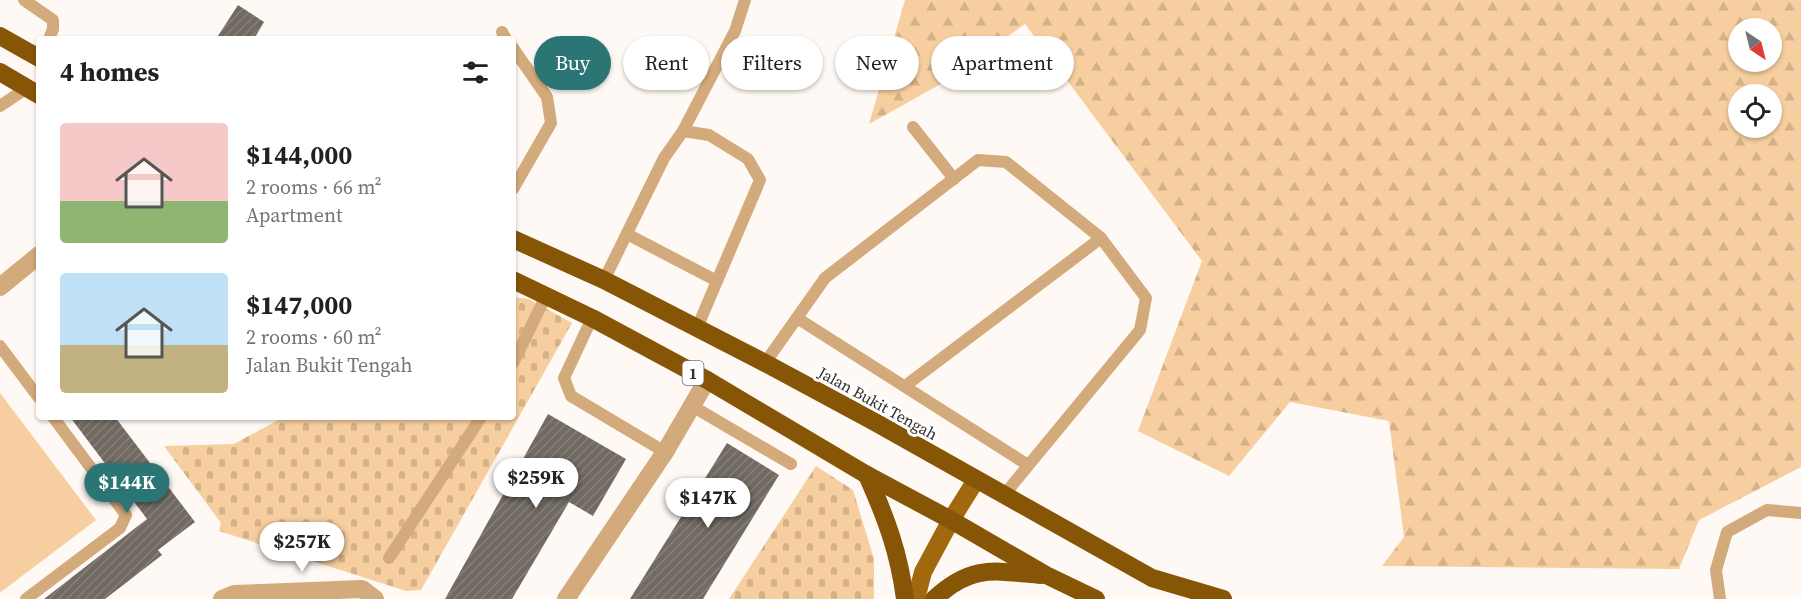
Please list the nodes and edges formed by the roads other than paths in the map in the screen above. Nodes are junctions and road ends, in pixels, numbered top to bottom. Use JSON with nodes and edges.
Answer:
{"nodes":[{"id":1,"x":24,"y":0,"type":"edge"},
{"id":2,"x":745,"y":0,"type":"edge"},
{"id":3,"x":0,"y":36,"type":"edge"},
{"id":4,"x":50,"y":36,"type":"edge"},
{"id":5,"x":516,"y":52,"type":"edge"},
{"id":6,"x":36,"y":56,"type":"edge"},
{"id":7,"x":0,"y":72,"type":"edge"},
{"id":8,"x":33,"y":92,"type":"edge"},
{"id":9,"x":0,"y":106,"type":"edge"},
{"id":10,"x":914,"y":128,"type":"dead end"},
{"id":11,"x":683,"y":131,"type":"junction"},
{"id":12,"x":954,"y":178,"type":"junction"},
{"id":13,"x":516,"y":184,"type":"edge"},
{"id":14,"x":627,"y":234,"type":"junction"},
{"id":15,"x":1101,"y":238,"type":"junction"},
{"id":16,"x":516,"y":240,"type":"edge"},
{"id":17,"x":36,"y":257,"type":"edge"},
{"id":18,"x":604,"y":280,"type":"junction"},
{"id":19,"x":516,"y":281,"type":"edge"},
{"id":20,"x":717,"y":281,"type":"junction"},
{"id":21,"x":0,"y":287,"type":"edge"},
{"id":22,"x":546,"y":296,"type":"junction"},
{"id":23,"x":592,"y":318,"type":"junction"},
{"id":24,"x":797,"y":318,"type":"junction"},
{"id":25,"x":697,"y":328,"type":"junction"},
{"id":26,"x":1,"y":350,"type":"edge"},
{"id":27,"x":516,"y":357,"type":"edge"},
{"id":28,"x":765,"y":363,"type":"junction"},
{"id":29,"x":707,"y":380,"type":"junction"},
{"id":30,"x":905,"y":386,"type":"junction"},
{"id":31,"x":36,"y":394,"type":"edge"},
{"id":32,"x":692,"y":406,"type":"junction"},
{"id":33,"x":55,"y":420,"type":"edge"},
{"id":34,"x":479,"y":420,"type":"edge"},
{"id":35,"x":665,"y":453,"type":"junction"},
{"id":36,"x":791,"y":464,"type":"dead end"},
{"id":37,"x":1028,"y":465,"type":"junction"},
{"id":38,"x":867,"y":475,"type":"junction"},
{"id":39,"x":976,"y":480,"type":"junction"},
{"id":40,"x":1004,"y":495,"type":"junction"},
{"id":41,"x":1801,"y":513,"type":"edge"},
{"id":42,"x":951,"y":520,"type":"junction"},
{"id":43,"x":389,"y":558,"type":"dead end"},
{"id":44,"x":1046,"y":575,"type":"junction"},
{"id":45,"x":26,"y":599,"type":"edge"},
{"id":46,"x":222,"y":599,"type":"edge"},
{"id":47,"x":375,"y":599,"type":"edge"},
{"id":48,"x":566,"y":599,"type":"edge"},
{"id":49,"x":905,"y":599,"type":"edge"},
{"id":50,"x":916,"y":599,"type":"edge"},
{"id":51,"x":934,"y":599,"type":"edge"},
{"id":52,"x":1096,"y":599,"type":"edge"},
{"id":53,"x":1223,"y":599,"type":"edge"},
{"id":54,"x":1720,"y":599,"type":"edge"}],
"edges":[{"from":1,"to":4,"type":"lane"},
{"from":2,"to":11,"type":"lane"},
{"from":3,"to":6,"type":"highway"},
{"from":5,"to":13,"type":"lane"},
{"from":7,"to":8,"type":"highway"},
{"from":8,"to":9,"type":"lane"},
{"from":10,"to":12,"type":"lane"},
{"from":11,"to":14,"type":"lane"},
{"from":11,"to":20,"type":"lane"},
{"from":12,"to":15,"type":"lane"},
{"from":12,"to":24,"type":"lane"},
{"from":14,"to":18,"type":"lane"},
{"from":14,"to":20,"type":"lane"},
{"from":15,"to":30,"type":"lane"},
{"from":15,"to":37,"type":"lane"},
{"from":16,"to":18,"type":"highway","name":"Jalan Bukit Tengah"},
{"from":17,"to":21,"type":"street"},
{"from":18,"to":25,"type":"highway","name":"Jalan Bukit Tengah"},
{"from":19,"to":22,"type":"highway","number":"1"},
{"from":20,"to":25,"type":"lane"},
{"from":22,"to":23,"type":"highway","number":"1"},
{"from":22,"to":27,"type":"lane"},
{"from":23,"to":29,"type":"highway","number":"1"},
{"from":23,"to":35,"type":"lane"},
{"from":24,"to":28,"type":"lane"},
{"from":24,"to":30,"type":"lane"},
{"from":25,"to":28,"type":"highway","name":"Jalan Bukit Tengah"},
{"from":26,"to":31,"type":"lane"},
{"from":28,"to":39,"type":"highway","name":"Jalan Bukit Tengah"},
{"from":29,"to":32,"type":"street"},
{"from":29,"to":38,"type":"highway","number":"1"},
{"from":30,"to":37,"type":"lane"},
{"from":32,"to":35,"type":"street"},
{"from":32,"to":36,"type":"lane"},
{"from":33,"to":45,"type":"lane"},
{"from":34,"to":43,"type":"lane"},
{"from":35,"to":48,"type":"street"},
{"from":37,"to":40,"type":"lane"},
{"from":38,"to":42,"type":"highway","number":"1"},
{"from":38,"to":49,"type":"highway"},
{"from":39,"to":40,"type":"highway","name":"Jalan Bukit Tengah"},
{"from":39,"to":42,"type":"main road"},
{"from":40,"to":53,"type":"highway","name":"Jalan Bukit Tengah"},
{"from":41,"to":54,"type":"lane"},
{"from":42,"to":44,"type":"highway","number":"1"},
{"from":42,"to":50,"type":"main road"},
{"from":44,"to":51,"type":"highway"},
{"from":44,"to":52,"type":"highway","number":"1"},
{"from":46,"to":47,"type":"street"}]}
